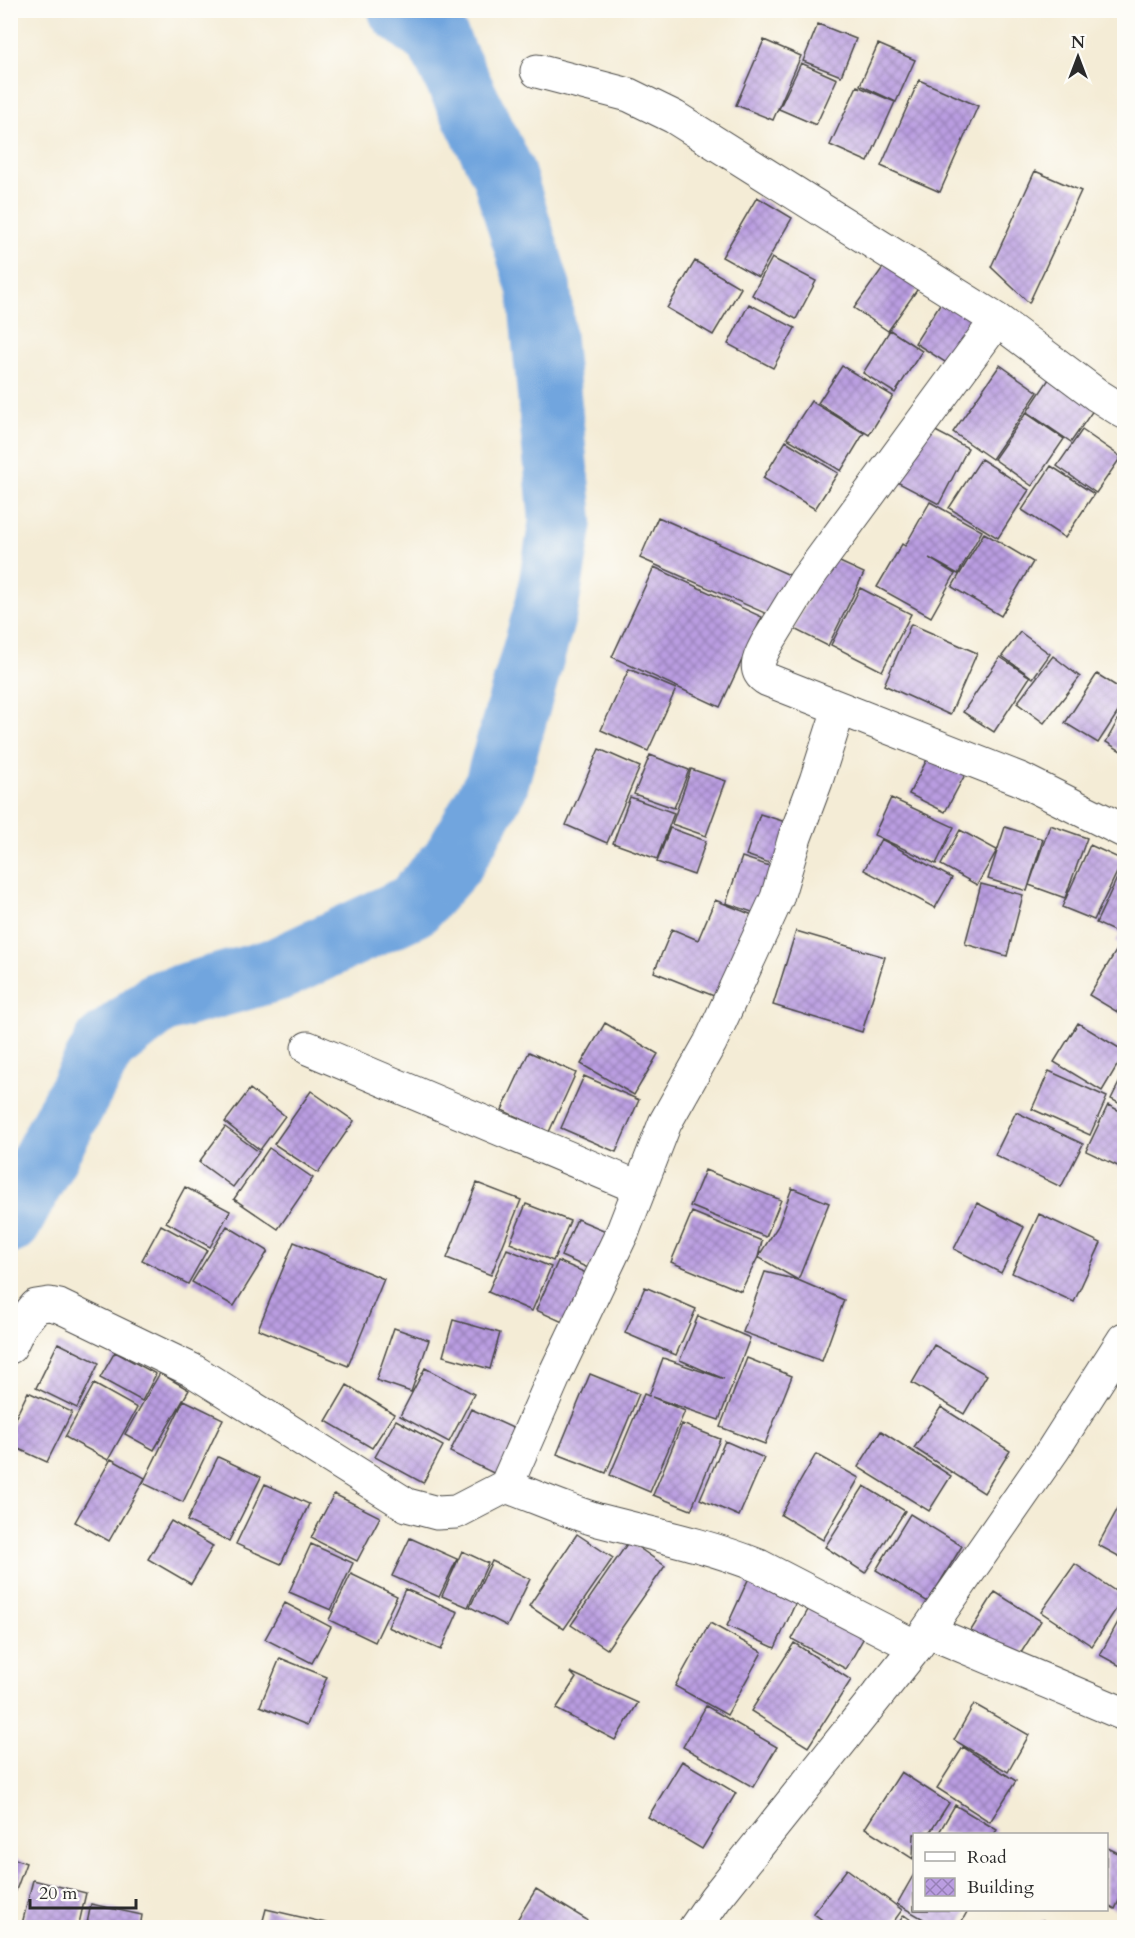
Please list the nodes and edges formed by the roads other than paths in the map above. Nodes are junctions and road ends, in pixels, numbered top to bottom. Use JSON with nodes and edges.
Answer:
{"nodes":[{"id":1,"x":537,"y":71,"type":"dead end"},
{"id":2,"x":997,"y":320,"type":"junction"},
{"id":3,"x":1125,"y":412,"type":"edge"},
{"id":4,"x":839,"y":709,"type":"junction"},
{"id":5,"x":1125,"y":831,"type":"edge"},
{"id":6,"x":308,"y":1048,"type":"dead end"},
{"id":7,"x":640,"y":1188,"type":"junction"},
{"id":8,"x":1125,"y":1339,"type":"edge"},
{"id":9,"x":10,"y":1347,"type":"edge"},
{"id":10,"x":506,"y":1486,"type":"junction"},
{"id":11,"x":921,"y":1639,"type":"junction"},
{"id":12,"x":1125,"y":1714,"type":"edge"},
{"id":13,"x":695,"y":1928,"type":"edge"}],
"edges":[{"from":1,"to":2,"type":"street"},
{"from":2,"to":3,"type":"street"},
{"from":2,"to":4,"type":"street"},
{"from":4,"to":5,"type":"street"},
{"from":4,"to":7,"type":"street"},
{"from":6,"to":7,"type":"street"},
{"from":7,"to":10,"type":"street"},
{"from":8,"to":11,"type":"street"},
{"from":9,"to":10,"type":"street"},
{"from":10,"to":11,"type":"street"},
{"from":11,"to":12,"type":"street"},
{"from":11,"to":13,"type":"street"}]}
